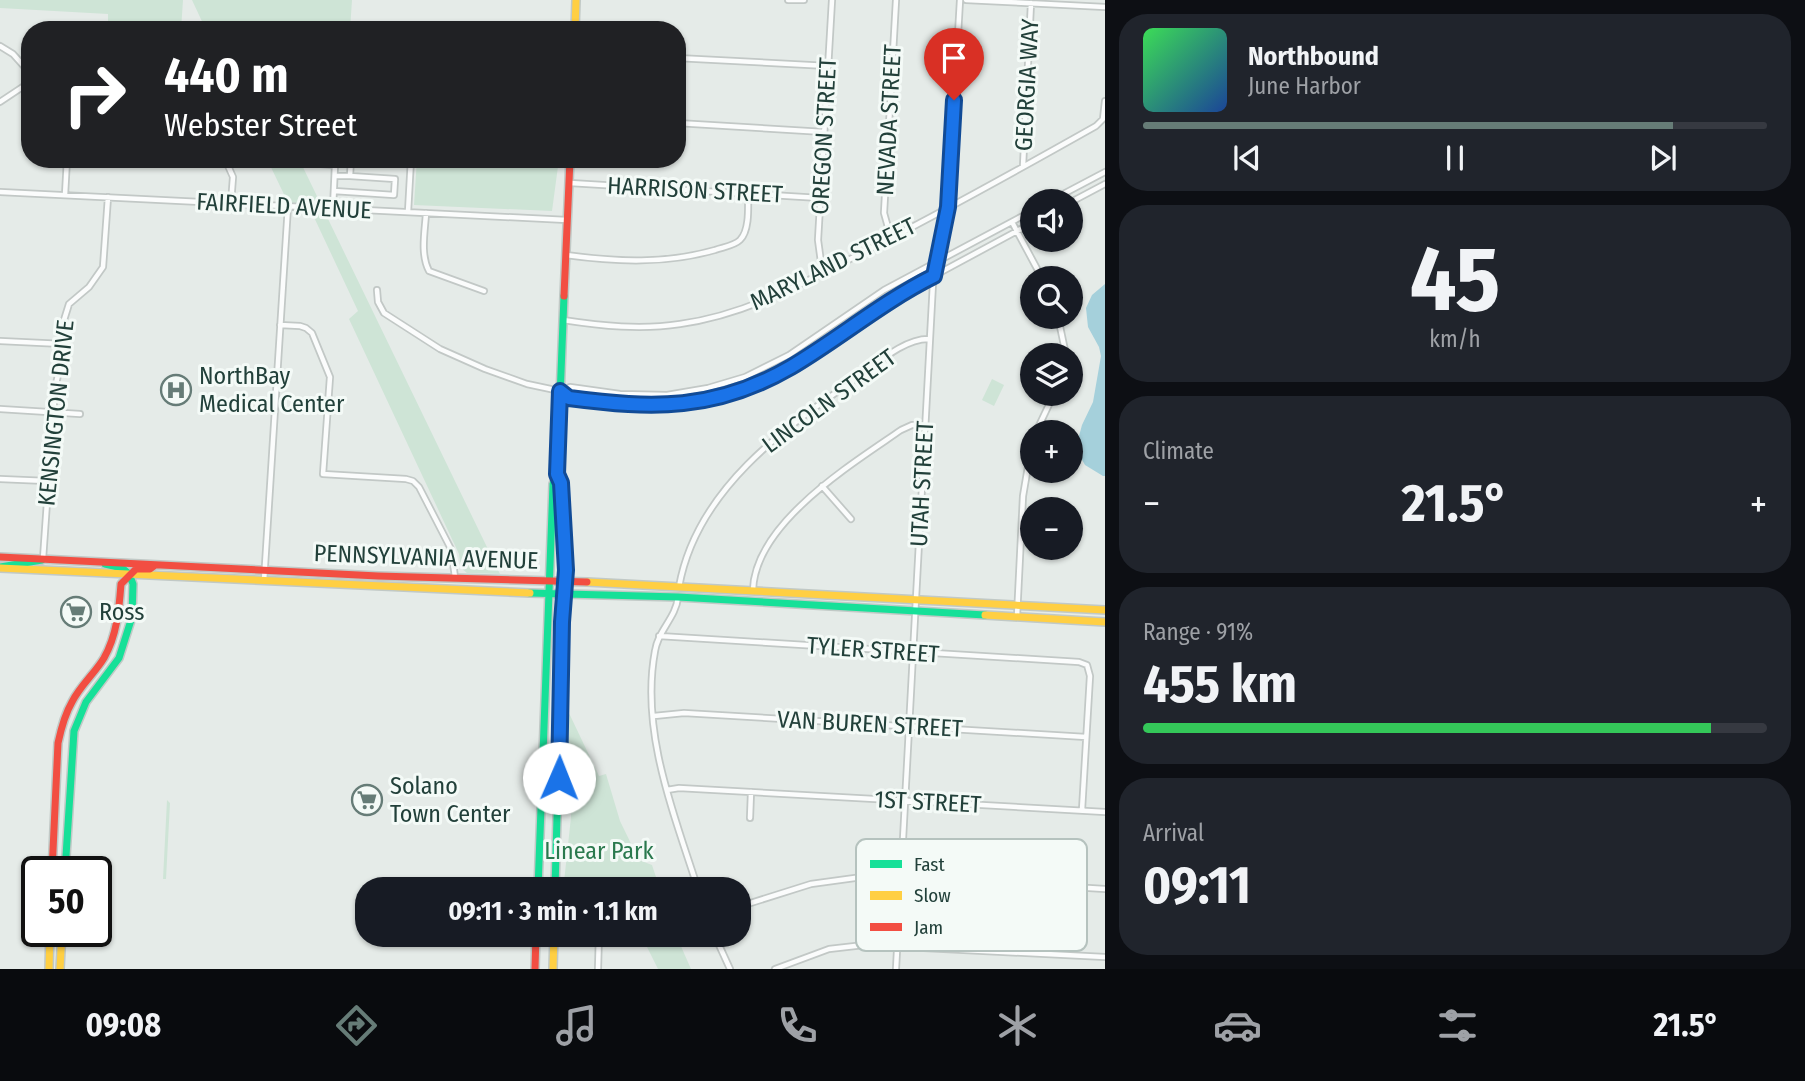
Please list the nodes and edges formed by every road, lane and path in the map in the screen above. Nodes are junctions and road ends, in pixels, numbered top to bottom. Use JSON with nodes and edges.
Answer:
{"nodes":[{"id":1,"x":576,"y":0,"type":"edge"},
{"id":2,"x":788,"y":0,"type":"edge"},
{"id":3,"x":804,"y":0,"type":"edge"},
{"id":4,"x":832,"y":0,"type":"edge"},
{"id":5,"x":896,"y":0,"type":"edge"},
{"id":6,"x":960,"y":0,"type":"edge"},
{"id":7,"x":966,"y":0,"type":"edge"},
{"id":8,"x":1031,"y":3,"type":"junction"},
{"id":9,"x":1105,"y":7,"type":"edge"},
{"id":10,"x":575,"y":21,"type":"edge"},
{"id":11,"x":0,"y":46,"type":"edge"},
{"id":12,"x":686,"y":58,"type":"edge"},
{"id":13,"x":21,"y":63,"type":"edge"},
{"id":14,"x":828,"y":66,"type":"junction"},
{"id":15,"x":21,"y":88,"type":"edge"},
{"id":16,"x":1105,"y":101,"type":"edge"},
{"id":17,"x":0,"y":102,"type":"edge"},
{"id":18,"x":686,"y":124,"type":"edge"},
{"id":19,"x":824,"y":132,"type":"junction"},
{"id":20,"x":1023,"y":166,"type":"junction"},
{"id":21,"x":66,"y":168,"type":"edge"},
{"id":22,"x":229,"y":168,"type":"edge"},
{"id":23,"x":335,"y":168,"type":"edge"},
{"id":24,"x":350,"y":168,"type":"edge"},
{"id":25,"x":410,"y":168,"type":"edge"},
{"id":26,"x":570,"y":168,"type":"edge"},
{"id":27,"x":1105,"y":172,"type":"edge"},
{"id":28,"x":335,"y":176,"type":"junction"},
{"id":29,"x":350,"y":176,"type":"junction"},
{"id":30,"x":569,"y":183,"type":"junction"},
{"id":31,"x":1105,"y":184,"type":"edge"},
{"id":32,"x":1073,"y":189,"type":"edge"},
{"id":33,"x":334,"y":191,"type":"junction"},
{"id":34,"x":0,"y":192,"type":"edge"},
{"id":35,"x":748,"y":193,"type":"junction"},
{"id":36,"x":65,"y":195,"type":"junction"},
{"id":37,"x":1083,"y":196,"type":"edge"},
{"id":38,"x":107,"y":197,"type":"junction"},
{"id":39,"x":820,"y":198,"type":"junction"},
{"id":40,"x":231,"y":203,"type":"junction"},
{"id":41,"x":288,"y":206,"type":"junction"},
{"id":42,"x":948,"y":207,"type":"junction"},
{"id":43,"x":333,"y":208,"type":"junction"},
{"id":44,"x":408,"y":212,"type":"junction"},
{"id":45,"x":426,"y":213,"type":"junction"},
{"id":46,"x":1020,"y":218,"type":"edge"},
{"id":47,"x":567,"y":220,"type":"junction"},
{"id":48,"x":1012,"y":222,"type":"junction"},
{"id":49,"x":1020,"y":230,"type":"edge"},
{"id":50,"x":1017,"y":232,"type":"junction"},
{"id":51,"x":891,"y":238,"type":"junction"},
{"id":52,"x":566,"y":255,"type":"junction"},
{"id":53,"x":938,"y":262,"type":"junction"},
{"id":54,"x":1035,"y":266,"type":"edge"},
{"id":55,"x":826,"y":271,"type":"junction"},
{"id":56,"x":934,"y":276,"type":"junction"},
{"id":57,"x":377,"y":290,"type":"dead end"},
{"id":58,"x":484,"y":291,"type":"dead end"},
{"id":59,"x":563,"y":320,"type":"junction"},
{"id":60,"x":280,"y":325,"type":"junction"},
{"id":61,"x":930,"y":339,"type":"junction"},
{"id":62,"x":0,"y":341,"type":"edge"},
{"id":63,"x":63,"y":344,"type":"junction"},
{"id":64,"x":560,"y":391,"type":"junction"},
{"id":65,"x":0,"y":409,"type":"edge"},
{"id":66,"x":53,"y":412,"type":"junction"},
{"id":67,"x":80,"y":414,"type":"dead end"},
{"id":68,"x":926,"y":425,"type":"junction"},
{"id":69,"x":557,"y":474,"type":"junction"},
{"id":70,"x":0,"y":479,"type":"edge"},
{"id":71,"x":47,"y":481,"type":"junction"},
{"id":72,"x":1025,"y":483,"type":"edge"},
{"id":73,"x":822,"y":486,"type":"junction"},
{"id":74,"x":851,"y":519,"type":"dead end"},
{"id":75,"x":0,"y":557,"type":"edge"},
{"id":76,"x":43,"y":559,"type":"junction"},
{"id":77,"x":105,"y":564,"type":"junction"},
{"id":78,"x":154,"y":566,"type":"junction"},
{"id":79,"x":0,"y":567,"type":"edge"},
{"id":80,"x":265,"y":570,"type":"junction"},
{"id":81,"x":51,"y":571,"type":"junction"},
{"id":82,"x":129,"y":575,"type":"junction"},
{"id":83,"x":455,"y":577,"type":"junction"},
{"id":84,"x":548,"y":579,"type":"junction"},
{"id":85,"x":565,"y":580,"type":"junction"},
{"id":86,"x":264,"y":581,"type":"junction"},
{"id":87,"x":679,"y":587,"type":"junction"},
{"id":88,"x":753,"y":590,"type":"junction"},
{"id":89,"x":548,"y":593,"type":"junction"},
{"id":90,"x":563,"y":594,"type":"junction"},
{"id":91,"x":678,"y":597,"type":"junction"},
{"id":92,"x":916,"y":599,"type":"junction"},
{"id":93,"x":1018,"y":605,"type":"junction"},
{"id":94,"x":1105,"y":610,"type":"edge"},
{"id":95,"x":915,"y":611,"type":"junction"},
{"id":96,"x":1017,"y":617,"type":"junction"},
{"id":97,"x":1105,"y":622,"type":"edge"},
{"id":98,"x":659,"y":636,"type":"junction"},
{"id":99,"x":913,"y":653,"type":"junction"},
{"id":100,"x":654,"y":716,"type":"junction"},
{"id":101,"x":909,"y":726,"type":"junction"},
{"id":102,"x":1086,"y":737,"type":"junction"},
{"id":103,"x":667,"y":790,"type":"junction"},
{"id":104,"x":751,"y":792,"type":"junction"},
{"id":105,"x":905,"y":801,"type":"junction"},
{"id":106,"x":1082,"y":810,"type":"junction"},
{"id":107,"x":1105,"y":812,"type":"edge"},
{"id":108,"x":750,"y":818,"type":"dead end"},
{"id":109,"x":903,"y":839,"type":"edge"},
{"id":110,"x":53,"y":856,"type":"edge"},
{"id":111,"x":66,"y":856,"type":"edge"},
{"id":112,"x":538,"y":877,"type":"edge"},
{"id":113,"x":555,"y":877,"type":"edge"},
{"id":114,"x":694,"y":877,"type":"edge"},
{"id":115,"x":856,"y":879,"type":"edge"},
{"id":116,"x":1087,"y":888,"type":"edge"},
{"id":117,"x":1105,"y":889,"type":"edge"},
{"id":118,"x":751,"y":903,"type":"edge"},
{"id":119,"x":856,"y":946,"type":"edge"},
{"id":120,"x":49,"y":947,"type":"edge"},
{"id":121,"x":61,"y":947,"type":"edge"},
{"id":122,"x":536,"y":947,"type":"edge"},
{"id":123,"x":554,"y":947,"type":"edge"},
{"id":124,"x":599,"y":947,"type":"edge"},
{"id":125,"x":720,"y":947,"type":"edge"},
{"id":126,"x":896,"y":951,"type":"edge"},
{"id":127,"x":1001,"y":951,"type":"edge"},
{"id":128,"x":1105,"y":957,"type":"edge"},
{"id":129,"x":48,"y":969,"type":"edge"},
{"id":130,"x":60,"y":969,"type":"edge"},
{"id":131,"x":535,"y":969,"type":"edge"},
{"id":132,"x":553,"y":969,"type":"edge"},
{"id":133,"x":598,"y":969,"type":"edge"},
{"id":134,"x":730,"y":969,"type":"edge"},
{"id":135,"x":775,"y":969,"type":"edge"},
{"id":136,"x":895,"y":969,"type":"edge"}],
"edges":[{"from":1,"to":10,"type":"main road"},
{"from":2,"to":3,"type":"street"},
{"from":4,"to":14,"type":"street","name":"OREGON STREET"},
{"from":5,"to":51,"type":"street","name":"NEVADA STREET"},
{"from":6,"to":42,"type":"street","name":"UTAH STREET"},
{"from":7,"to":8,"type":"street"},
{"from":8,"to":9,"type":"street"},
{"from":8,"to":20,"type":"street","name":"GEORGIA WAY"},
{"from":11,"to":13,"type":"street"},
{"from":12,"to":14,"type":"street"},
{"from":14,"to":19,"type":"street","name":"OREGON STREET"},
{"from":15,"to":17,"type":"street"},
{"from":16,"to":20,"type":"street","name":"MARYLAND STREET"},
{"from":18,"to":19,"type":"street"},
{"from":19,"to":39,"type":"street","name":"OREGON STREET"},
{"from":20,"to":42,"type":"street","name":"MARYLAND STREET"},
{"from":21,"to":36,"type":"street"},
{"from":22,"to":40,"type":"street"},
{"from":23,"to":28,"type":"street"},
{"from":24,"to":29,"type":"street"},
{"from":25,"to":44,"type":"street"},
{"from":26,"to":30,"type":"main road"},
{"from":27,"to":32,"type":"street"},
{"from":28,"to":29,"type":"street"},
{"from":28,"to":33,"type":"street"},
{"from":29,"to":33,"type":"street"},
{"from":30,"to":35,"type":"street","name":"HARRISON STREET"},
{"from":30,"to":47,"type":"main road"},
{"from":31,"to":37,"type":"street"},
{"from":33,"to":43,"type":"street"},
{"from":34,"to":36,"type":"street","name":"FAIRFIELD AVENUE"},
{"from":35,"to":39,"type":"street","name":"HARRISON STREET"},
{"from":35,"to":52,"type":"street"},
{"from":36,"to":38,"type":"street","name":"FAIRFIELD AVENUE"},
{"from":38,"to":40,"type":"street","name":"FAIRFIELD AVENUE"},
{"from":38,"to":63,"type":"street","name":"KENSINGTON DRIVE"},
{"from":39,"to":55,"type":"street","name":"OREGON STREET"},
{"from":40,"to":41,"type":"street","name":"FAIRFIELD AVENUE"},
{"from":41,"to":43,"type":"street","name":"FAIRFIELD AVENUE"},
{"from":41,"to":60,"type":"street"},
{"from":42,"to":51,"type":"street","name":"MARYLAND STREET"},
{"from":42,"to":53,"type":"street","name":"UTAH STREET"},
{"from":43,"to":44,"type":"street","name":"FAIRFIELD AVENUE"},
{"from":44,"to":45,"type":"street","name":"FAIRFIELD AVENUE"},
{"from":45,"to":47,"type":"street","name":"FAIRFIELD AVENUE"},
{"from":45,"to":58,"type":"street"},
{"from":46,"to":48,"type":"street"},
{"from":47,"to":52,"type":"main road"},
{"from":48,"to":50,"type":"street"},
{"from":48,"to":53,"type":"street"},
{"from":49,"to":50,"type":"street"},
{"from":50,"to":54,"type":"street"},
{"from":50,"to":56,"type":"street"},
{"from":51,"to":55,"type":"street","name":"MARYLAND STREET"},
{"from":52,"to":59,"type":"main road"},
{"from":53,"to":56,"type":"street","name":"UTAH STREET"},
{"from":53,"to":64,"type":"street"},
{"from":55,"to":59,"type":"street","name":"MARYLAND STREET"},
{"from":56,"to":61,"type":"street","name":"UTAH STREET"},
{"from":56,"to":64,"type":"street"},
{"from":57,"to":64,"type":"street"},
{"from":59,"to":64,"type":"main road"},
{"from":60,"to":80,"type":"street"},
{"from":60,"to":83,"type":"street"},
{"from":61,"to":68,"type":"street","name":"UTAH STREET"},
{"from":61,"to":87,"type":"street","name":"LINCOLN STREET"},
{"from":62,"to":63,"type":"street"},
{"from":63,"to":66,"type":"street","name":"KENSINGTON DRIVE"},
{"from":64,"to":69,"type":"main road"},
{"from":65,"to":66,"type":"street"},
{"from":66,"to":67,"type":"street"},
{"from":66,"to":71,"type":"street","name":"KENSINGTON DRIVE"},
{"from":68,"to":73,"type":"street"},
{"from":68,"to":92,"type":"street","name":"UTAH STREET"},
{"from":69,"to":84,"type":"main road"},
{"from":69,"to":85,"type":"main road"},
{"from":70,"to":71,"type":"street"},
{"from":71,"to":76,"type":"street","name":"KENSINGTON DRIVE"},
{"from":72,"to":93,"type":"street"},
{"from":73,"to":74,"type":"street"},
{"from":73,"to":88,"type":"street"},
{"from":75,"to":76,"type":"main road","name":"PENNSYLVANIA AVENUE"},
{"from":76,"to":77,"type":"main road","name":"PENNSYLVANIA AVENUE"},
{"from":76,"to":79,"type":"main road"},
{"from":76,"to":81,"type":"main road"},
{"from":77,"to":78,"type":"main road","name":"PENNSYLVANIA AVENUE"},
{"from":77,"to":82,"type":"main road"},
{"from":78,"to":80,"type":"main road","name":"PENNSYLVANIA AVENUE"},
{"from":78,"to":82,"type":"main road"},
{"from":79,"to":81,"type":"main road","name":"PENNSYLVANIA AVENUE"},
{"from":80,"to":83,"type":"main road","name":"PENNSYLVANIA AVENUE"},
{"from":80,"to":86,"type":"street"},
{"from":81,"to":82,"type":"main road","name":"PENNSYLVANIA AVENUE"},
{"from":82,"to":86,"type":"main road","name":"PENNSYLVANIA AVENUE"},
{"from":82,"to":110,"type":"main road"},
{"from":82,"to":111,"type":"main road"},
{"from":83,"to":84,"type":"main road","name":"PENNSYLVANIA AVENUE"},
{"from":84,"to":85,"type":"main road","name":"PENNSYLVANIA AVENUE"},
{"from":84,"to":89,"type":"main road"},
{"from":85,"to":87,"type":"main road","name":"PENNSYLVANIA AVENUE"},
{"from":85,"to":90,"type":"main road"},
{"from":86,"to":89,"type":"main road","name":"PENNSYLVANIA AVENUE"},
{"from":87,"to":88,"type":"main road","name":"PENNSYLVANIA AVENUE"},
{"from":88,"to":92,"type":"main road","name":"PENNSYLVANIA AVENUE"},
{"from":89,"to":90,"type":"main road","name":"PENNSYLVANIA AVENUE"},
{"from":89,"to":112,"type":"main road"},
{"from":90,"to":91,"type":"main road","name":"PENNSYLVANIA AVENUE"},
{"from":90,"to":113,"type":"main road"},
{"from":91,"to":95,"type":"main road","name":"PENNSYLVANIA AVENUE"},
{"from":91,"to":98,"type":"street"},
{"from":92,"to":93,"type":"main road","name":"PENNSYLVANIA AVENUE"},
{"from":92,"to":95,"type":"street","name":"UTAH STREET"},
{"from":93,"to":94,"type":"main road","name":"PENNSYLVANIA AVENUE"},
{"from":93,"to":96,"type":"street"},
{"from":95,"to":96,"type":"main road","name":"PENNSYLVANIA AVENUE"},
{"from":95,"to":99,"type":"street","name":"UTAH STREET"},
{"from":96,"to":97,"type":"main road","name":"PENNSYLVANIA AVENUE"},
{"from":98,"to":99,"type":"street","name":"TYLER STREET"},
{"from":98,"to":100,"type":"street"},
{"from":99,"to":101,"type":"street","name":"UTAH STREET"},
{"from":99,"to":102,"type":"street","name":"TYLER STREET"},
{"from":100,"to":101,"type":"street","name":"VAN BUREN STREET"},
{"from":100,"to":103,"type":"street"},
{"from":101,"to":102,"type":"street","name":"VAN BUREN STREET"},
{"from":101,"to":105,"type":"street","name":"UTAH STREET"},
{"from":102,"to":106,"type":"street"},
{"from":103,"to":104,"type":"street","name":"1ST STREET"},
{"from":103,"to":114,"type":"street"},
{"from":104,"to":105,"type":"street","name":"1ST STREET"},
{"from":104,"to":108,"type":"street"},
{"from":105,"to":106,"type":"street","name":"1ST STREET"},
{"from":105,"to":109,"type":"street","name":"UTAH STREET"},
{"from":106,"to":107,"type":"street","name":"1ST STREET"},
{"from":115,"to":118,"type":"street"},
{"from":116,"to":117,"type":"street"},
{"from":119,"to":135,"type":"street"},
{"from":120,"to":129,"type":"main road"},
{"from":121,"to":130,"type":"main road"},
{"from":122,"to":131,"type":"main road"},
{"from":123,"to":132,"type":"main road"},
{"from":124,"to":133,"type":"street"},
{"from":125,"to":134,"type":"street"},
{"from":126,"to":136,"type":"street","name":"UTAH STREET"},
{"from":127,"to":128,"type":"street"}]}
